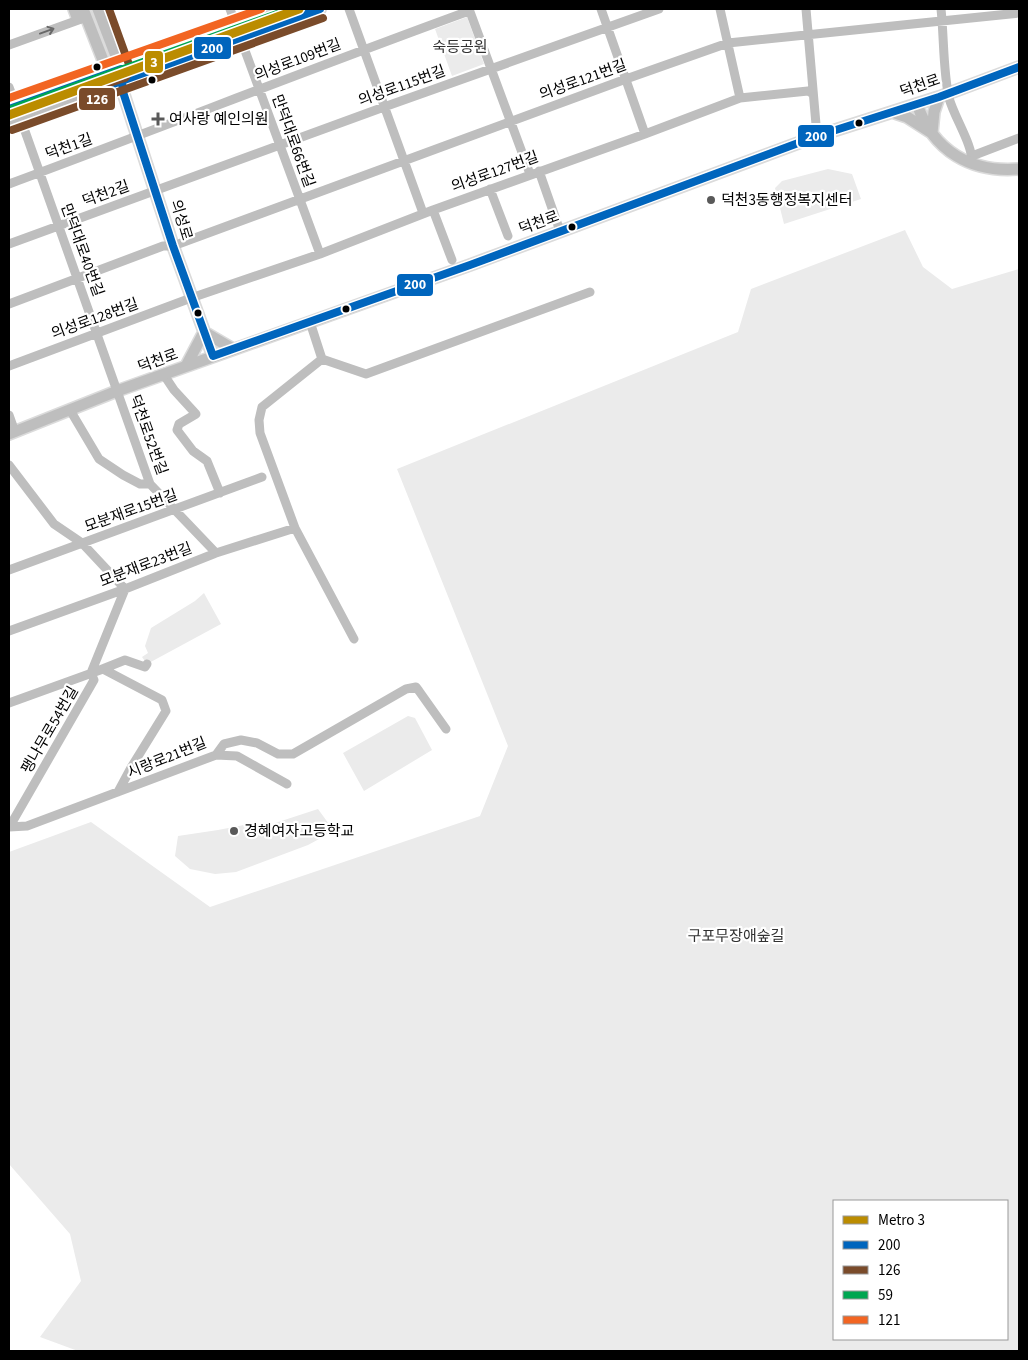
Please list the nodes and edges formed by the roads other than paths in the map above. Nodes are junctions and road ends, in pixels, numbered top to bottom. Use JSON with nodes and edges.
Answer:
{"nodes":[{"id":1,"x":230,"y":9,"type":"edge"},
{"id":2,"x":290,"y":9,"type":"edge"},
{"id":3,"x":320,"y":9,"type":"edge"},
{"id":4,"x":349,"y":9,"type":"edge"},
{"id":5,"x":601,"y":9,"type":"edge"},
{"id":6,"x":658,"y":9,"type":"edge"},
{"id":7,"x":720,"y":9,"type":"edge"},
{"id":8,"x":806,"y":9,"type":"edge"},
{"id":9,"x":941,"y":9,"type":"edge"},
{"id":10,"x":469,"y":10,"type":"edge"},
{"id":11,"x":81,"y":12,"type":"edge"},
{"id":12,"x":101,"y":12,"type":"edge"},
{"id":13,"x":1019,"y":13,"type":"edge"},
{"id":14,"x":942,"y":21,"type":"junction"},
{"id":15,"x":607,"y":27,"type":"junction"},
{"id":16,"x":239,"y":33,"type":"junction"},
{"id":17,"x":808,"y":35,"type":"junction"},
{"id":18,"x":108,"y":37,"type":"junction"},
{"id":19,"x":96,"y":40,"type":"junction"},
{"id":20,"x":728,"y":44,"type":"junction"},
{"id":21,"x":9,"y":45,"type":"edge"},
{"id":22,"x":364,"y":49,"type":"junction"},
{"id":23,"x":1019,"y":67,"type":"edge"},
{"id":24,"x":121,"y":69,"type":"junction"},
{"id":25,"x":491,"y":69,"type":"junction"},
{"id":26,"x":108,"y":73,"type":"junction"},
{"id":27,"x":626,"y":79,"type":"junction"},
{"id":28,"x":120,"y":85,"type":"junction"},
{"id":29,"x":9,"y":87,"type":"edge"},
{"id":30,"x":260,"y":90,"type":"junction"},
{"id":31,"x":812,"y":94,"type":"junction"},
{"id":32,"x":944,"y":95,"type":"junction"},
{"id":33,"x":740,"y":98,"type":"junction"},
{"id":34,"x":917,"y":104,"type":"junction"},
{"id":35,"x":384,"y":106,"type":"junction"},
{"id":36,"x":892,"y":112,"type":"junction"},
{"id":37,"x":13,"y":114,"type":"edge"},
{"id":38,"x":511,"y":121,"type":"junction"},
{"id":39,"x":932,"y":133,"type":"junction"},
{"id":40,"x":645,"y":134,"type":"junction"},
{"id":41,"x":138,"y":136,"type":"junction"},
{"id":42,"x":817,"y":136,"type":"junction"},
{"id":43,"x":1019,"y":138,"type":"edge"},
{"id":44,"x":280,"y":145,"type":"junction"},
{"id":45,"x":972,"y":159,"type":"junction"},
{"id":46,"x":404,"y":161,"type":"junction"},
{"id":47,"x":1019,"y":170,"type":"edge"},
{"id":48,"x":40,"y":172,"type":"junction"},
{"id":49,"x":534,"y":173,"type":"junction"},
{"id":50,"x":9,"y":184,"type":"edge"},
{"id":51,"x":490,"y":189,"type":"junction"},
{"id":52,"x":156,"y":190,"type":"junction"},
{"id":53,"x":300,"y":200,"type":"junction"},
{"id":54,"x":433,"y":210,"type":"junction"},
{"id":55,"x":423,"y":214,"type":"junction"},
{"id":56,"x":58,"y":226,"type":"junction"},
{"id":57,"x":560,"y":232,"type":"junction"},
{"id":58,"x":508,"y":236,"type":"dead end"},
{"id":59,"x":9,"y":244,"type":"edge"},
{"id":60,"x":173,"y":246,"type":"junction"},
{"id":61,"x":320,"y":254,"type":"junction"},
{"id":62,"x":452,"y":260,"type":"dead end"},
{"id":63,"x":77,"y":280,"type":"junction"},
{"id":64,"x":590,"y":292,"type":"dead end"},
{"id":65,"x":191,"y":298,"type":"junction"},
{"id":66,"x":9,"y":304,"type":"edge"},
{"id":67,"x":310,"y":322,"type":"junction"},
{"id":68,"x":204,"y":332,"type":"junction"},
{"id":69,"x":97,"y":333,"type":"junction"},
{"id":70,"x":233,"y":349,"type":"junction"},
{"id":71,"x":213,"y":356,"type":"junction"},
{"id":72,"x":322,"y":359,"type":"junction"},
{"id":73,"x":9,"y":366,"type":"edge"},
{"id":74,"x":186,"y":366,"type":"junction"},
{"id":75,"x":164,"y":375,"type":"junction"},
{"id":76,"x":117,"y":391,"type":"junction"},
{"id":77,"x":70,"y":410,"type":"junction"},
{"id":78,"x":9,"y":415,"type":"edge"},
{"id":79,"x":12,"y":433,"type":"edge"},
{"id":80,"x":9,"y":465,"type":"edge"},
{"id":81,"x":262,"y":477,"type":"dead end"},
{"id":82,"x":150,"y":484,"type":"junction"},
{"id":83,"x":220,"y":493,"type":"junction"},
{"id":84,"x":175,"y":510,"type":"junction"},
{"id":85,"x":294,"y":528,"type":"junction"},
{"id":86,"x":82,"y":543,"type":"junction"},
{"id":87,"x":216,"y":553,"type":"junction"},
{"id":88,"x":9,"y":570,"type":"edge"},
{"id":89,"x":125,"y":589,"type":"junction"},
{"id":90,"x":9,"y":631,"type":"edge"},
{"id":91,"x":354,"y":639,"type":"dead end"},
{"id":92,"x":147,"y":664,"type":"dead end"},
{"id":93,"x":91,"y":673,"type":"junction"},
{"id":94,"x":9,"y":703,"type":"edge"},
{"id":95,"x":446,"y":729,"type":"dead end"},
{"id":96,"x":216,"y":755,"type":"junction"},
{"id":97,"x":287,"y":784,"type":"dead end"},
{"id":98,"x":118,"y":792,"type":"junction"},
{"id":99,"x":9,"y":827,"type":"edge"}],
"edges":[{"from":1,"to":16,"type":"street","name":"만덕대로66번길"},
{"from":2,"to":16,"type":"main road"},
{"from":3,"to":16,"type":"main road"},
{"from":4,"to":22,"type":"street"},
{"from":5,"to":15,"type":"street"},
{"from":6,"to":15,"type":"street","name":"의성로115번길"},
{"from":7,"to":20,"type":"street"},
{"from":8,"to":17,"type":"street"},
{"from":9,"to":14,"type":"street"},
{"from":10,"to":22,"type":"street","name":"의성로109번길"},
{"from":10,"to":25,"type":"street"},
{"from":11,"to":19,"type":"main road","name":"의성로"},
{"from":21,"to":11,"type":"street","one_way":true},
{"from":12,"to":18,"type":"main road","name":"의성로"},
{"from":13,"to":14,"type":"street","name":"의성로121번길"},
{"from":14,"to":17,"type":"street","name":"의성로121번길"},
{"from":14,"to":32,"type":"street"},
{"from":15,"to":25,"type":"street","name":"의성로115번길"},
{"from":15,"to":27,"type":"street"},
{"from":16,"to":24,"type":"main road"},
{"from":16,"to":28,"type":"main road"},
{"from":16,"to":30,"type":"street","name":"만덕대로66번길"},
{"from":17,"to":20,"type":"street","name":"의성로121번길"},
{"from":17,"to":31,"type":"street"},
{"from":18,"to":19,"type":"main road"},
{"from":18,"to":24,"type":"main road","name":"의성로"},
{"from":19,"to":26,"type":"main road","name":"의성로"},
{"from":20,"to":27,"type":"street","name":"의성로121번길"},
{"from":20,"to":33,"type":"street"},
{"from":22,"to":30,"type":"street","name":"의성로109번길"},
{"from":22,"to":35,"type":"street"},
{"from":23,"to":32,"type":"main road","name":"덕천로"},
{"from":24,"to":26,"type":"main road"},
{"from":24,"to":28,"type":"main road","name":"의성로"},
{"from":25,"to":35,"type":"street","name":"의성로115번길"},
{"from":25,"to":38,"type":"street"},
{"from":26,"to":28,"type":"main road","name":"의성로"},
{"from":26,"to":37,"type":"main road"},
{"from":27,"to":38,"type":"street","name":"의성로121번길"},
{"from":27,"to":40,"type":"street"},
{"from":28,"to":37,"type":"main road"},
{"from":28,"to":41,"type":"main road","name":"의성로"},
{"from":29,"to":37,"type":"street","name":"만덕대로40번길"},
{"from":30,"to":41,"type":"street","name":"의성로109번길"},
{"from":30,"to":44,"type":"street","name":"만덕대로66번길"},
{"from":31,"to":33,"type":"street","name":"의성로127번길"},
{"from":31,"to":42,"type":"street"},
{"from":32,"to":34,"type":"main road","name":"덕천로"},
{"from":32,"to":39,"type":"main road"},
{"from":32,"to":45,"type":"street"},
{"from":33,"to":40,"type":"street","name":"의성로127번길"},
{"from":34,"to":36,"type":"main road","name":"덕천로"},
{"from":34,"to":39,"type":"main road"},
{"from":35,"to":44,"type":"street","name":"의성로115번길"},
{"from":35,"to":46,"type":"street"},
{"from":36,"to":39,"type":"main road"},
{"from":36,"to":42,"type":"main road","name":"덕천로"},
{"from":37,"to":48,"type":"street","name":"만덕대로40번길"},
{"from":38,"to":46,"type":"street","name":"의성로121번길"},
{"from":38,"to":49,"type":"street"},
{"from":39,"to":45,"type":"main road"},
{"from":40,"to":49,"type":"street","name":"의성로127번길"},
{"from":41,"to":48,"type":"street","name":"덕천1길"},
{"from":41,"to":52,"type":"main road","name":"의성로"},
{"from":42,"to":57,"type":"main road","name":"덕천로"},
{"from":43,"to":45,"type":"street"},
{"from":44,"to":52,"type":"street","name":"의성로115번길"},
{"from":44,"to":53,"type":"street","name":"만덕대로66번길"},
{"from":45,"to":47,"type":"main road"},
{"from":46,"to":53,"type":"street","name":"의성로121번길"},
{"from":46,"to":55,"type":"street"},
{"from":48,"to":50,"type":"street","name":"덕천1길"},
{"from":48,"to":56,"type":"street","name":"만덕대로40번길"},
{"from":49,"to":51,"type":"street","name":"의성로127번길"},
{"from":49,"to":57,"type":"street"},
{"from":51,"to":54,"type":"street","name":"의성로127번길"},
{"from":51,"to":58,"type":"street"},
{"from":52,"to":56,"type":"street","name":"덕천2길"},
{"from":52,"to":60,"type":"main road","name":"의성로"},
{"from":53,"to":60,"type":"street","name":"의성로121번길"},
{"from":53,"to":61,"type":"street","name":"만덕대로66번길"},
{"from":54,"to":55,"type":"street","name":"의성로127번길"},
{"from":54,"to":62,"type":"street"},
{"from":55,"to":61,"type":"street","name":"의성로127번길"},
{"from":56,"to":59,"type":"street","name":"덕천2길"},
{"from":56,"to":63,"type":"street","name":"만덕대로40번길"},
{"from":57,"to":67,"type":"main road","name":"덕천로"},
{"from":60,"to":63,"type":"street","name":"의성로121번길"},
{"from":60,"to":65,"type":"main road","name":"의성로"},
{"from":61,"to":65,"type":"street","name":"의성로127번길"},
{"from":63,"to":66,"type":"street","name":"의성로121번길"},
{"from":63,"to":69,"type":"street","name":"만덕대로40번길"},
{"from":64,"to":72,"type":"street"},
{"from":65,"to":68,"type":"main road","name":"의성로"},
{"from":65,"to":69,"type":"street","name":"의성로128번길"},
{"from":67,"to":70,"type":"main road","name":"덕천로"},
{"from":67,"to":72,"type":"street"},
{"from":68,"to":70,"type":"main road"},
{"from":68,"to":71,"type":"main road","name":"의성로"},
{"from":68,"to":74,"type":"main road"},
{"from":69,"to":73,"type":"street","name":"의성로128번길"},
{"from":69,"to":76,"type":"street","name":"만덕대로40번길"},
{"from":70,"to":71,"type":"main road","name":"덕천로"},
{"from":71,"to":74,"type":"main road","name":"덕천로"},
{"from":72,"to":85,"type":"street"},
{"from":74,"to":75,"type":"main road","name":"덕천로"},
{"from":75,"to":76,"type":"main road","name":"덕천로"},
{"from":75,"to":83,"type":"street"},
{"from":76,"to":77,"type":"main road","name":"덕천로"},
{"from":76,"to":82,"type":"street","name":"덕천로52번길"},
{"from":77,"to":79,"type":"main road","name":"덕천로"},
{"from":77,"to":82,"type":"street"},
{"from":78,"to":79,"type":"street"},
{"from":80,"to":86,"type":"street"},
{"from":81,"to":83,"type":"street","name":"모분재로15번길"},
{"from":82,"to":84,"type":"street","name":"덕천로52번길"},
{"from":83,"to":84,"type":"street","name":"모분재로15번길"},
{"from":84,"to":86,"type":"street","name":"모분재로15번길"},
{"from":84,"to":87,"type":"street","name":"덕천로52번길"},
{"from":85,"to":87,"type":"street","name":"모분재로23번길"},
{"from":85,"to":91,"type":"street"},
{"from":86,"to":88,"type":"street","name":"모분재로15번길"},
{"from":86,"to":89,"type":"street"},
{"from":87,"to":89,"type":"street","name":"모분재로23번길"},
{"from":89,"to":90,"type":"street","name":"모분재로23번길"},
{"from":89,"to":93,"type":"street"},
{"from":92,"to":93,"type":"street"},
{"from":93,"to":94,"type":"street"},
{"from":93,"to":98,"type":"street"},
{"from":93,"to":99,"type":"street","name":"팽나무로54번길"},
{"from":95,"to":96,"type":"street","name":"시랑로21번길"},
{"from":96,"to":97,"type":"street"},
{"from":96,"to":98,"type":"street","name":"시랑로21번길"},
{"from":98,"to":99,"type":"street","name":"시랑로21번길"}]}
